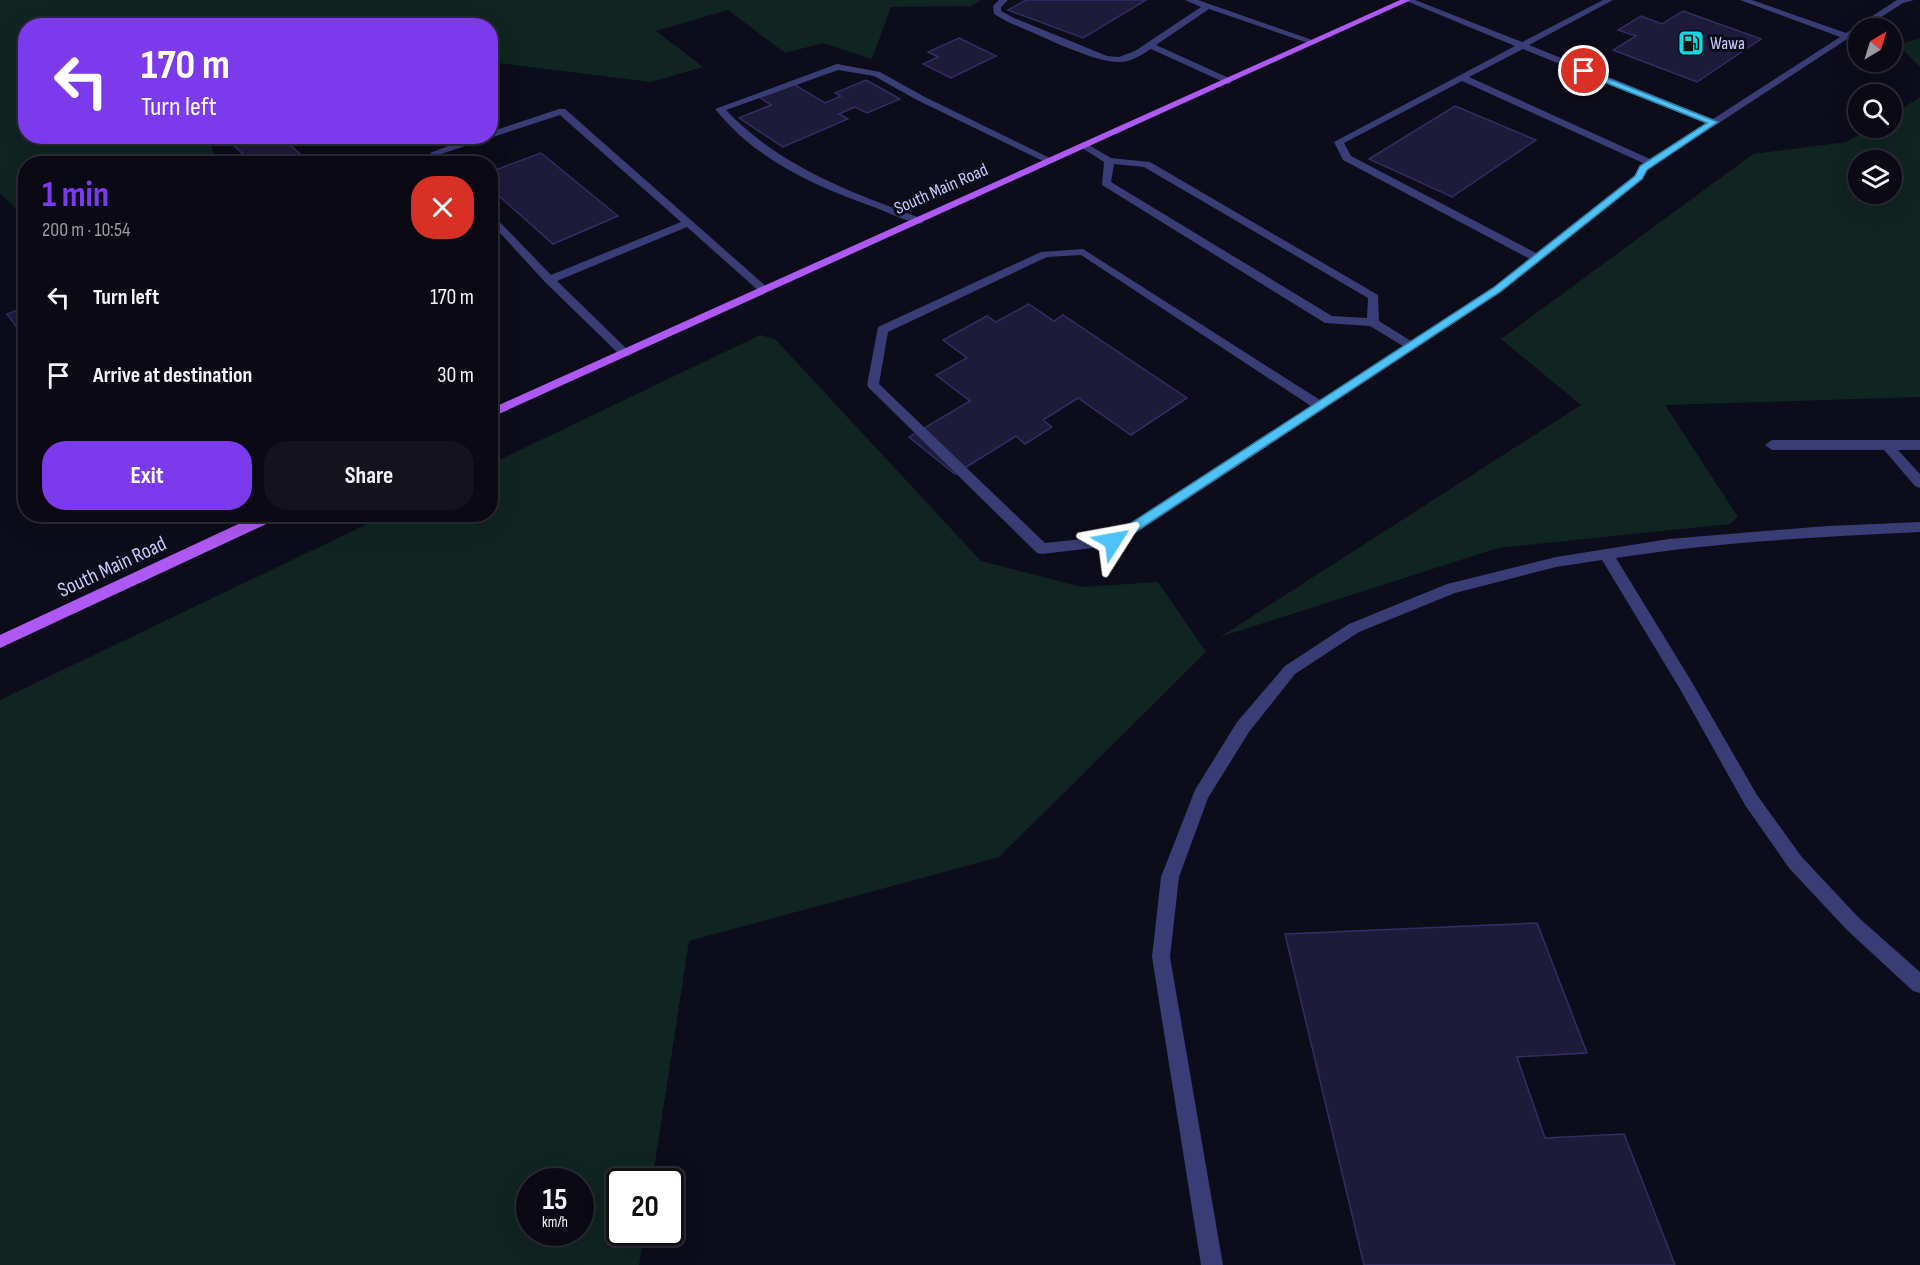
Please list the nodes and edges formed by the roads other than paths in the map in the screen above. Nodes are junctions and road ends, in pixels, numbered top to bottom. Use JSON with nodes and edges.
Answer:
{"nodes":[{"id":1,"x":1004,"y":0,"type":"edge"},
{"id":2,"x":1189,"y":0,"type":"edge"},
{"id":3,"x":1407,"y":0,"type":"edge"},
{"id":4,"x":1609,"y":0,"type":"edge"},
{"id":5,"x":1744,"y":0,"type":"edge"},
{"id":6,"x":1910,"y":0,"type":"edge"},
{"id":7,"x":1208,"y":6,"type":"junction"},
{"id":8,"x":1846,"y":36,"type":"junction"},
{"id":9,"x":1314,"y":42,"type":"junction"},
{"id":10,"x":1150,"y":45,"type":"junction"},
{"id":11,"x":1519,"y":46,"type":"junction"},
{"id":12,"x":1460,"y":77,"type":"junction"},
{"id":13,"x":1228,"y":81,"type":"junction"},
{"id":14,"x":1713,"y":122,"type":"junction"},
{"id":15,"x":498,"y":132,"type":"edge"},
{"id":16,"x":461,"y":144,"type":"edge"},
{"id":17,"x":1084,"y":146,"type":"junction"},
{"id":18,"x":437,"y":156,"type":"edge"},
{"id":19,"x":1051,"y":161,"type":"junction"},
{"id":20,"x":1109,"y":161,"type":"junction"},
{"id":21,"x":1651,"y":163,"type":"junction"},
{"id":22,"x":919,"y":221,"type":"junction"},
{"id":23,"x":688,"y":223,"type":"junction"},
{"id":24,"x":498,"y":224,"type":"edge"},
{"id":25,"x":1537,"y":258,"type":"junction"},
{"id":26,"x":549,"y":280,"type":"junction"},
{"id":27,"x":764,"y":290,"type":"junction"},
{"id":28,"x":1373,"y":322,"type":"junction"},
{"id":29,"x":1410,"y":345,"type":"junction"},
{"id":30,"x":625,"y":353,"type":"junction"},
{"id":31,"x":1319,"y":405,"type":"junction"},
{"id":32,"x":498,"y":410,"type":"edge"},
{"id":33,"x":1772,"y":445,"type":"dead end"},
{"id":34,"x":1920,"y":445,"type":"edge"},
{"id":35,"x":1887,"y":446,"type":"junction"},
{"id":36,"x":1920,"y":483,"type":"edge"},
{"id":37,"x":256,"y":522,"type":"edge"},
{"id":38,"x":1920,"y":527,"type":"edge"},
{"id":39,"x":1606,"y":554,"type":"junction"},
{"id":40,"x":0,"y":642,"type":"edge"},
{"id":41,"x":1920,"y":984,"type":"edge"},
{"id":42,"x":1212,"y":1265,"type":"edge"}],
"edges":[{"from":1,"to":10,"type":"street"},
{"from":2,"to":7,"type":"street"},
{"from":3,"to":9,"type":"main road","name":"South Main Road"},
{"from":3,"to":11,"type":"street"},
{"from":4,"to":11,"type":"street"},
{"from":5,"to":8,"type":"street"},
{"from":6,"to":8,"type":"street"},
{"from":7,"to":9,"type":"street"},
{"from":7,"to":10,"type":"street"},
{"from":8,"to":14,"type":"street"},
{"from":9,"to":13,"type":"main road","name":"South Main Road"},
{"from":10,"to":13,"type":"street"},
{"from":11,"to":12,"type":"street"},
{"from":11,"to":14,"type":"street"},
{"from":12,"to":21,"type":"street"},
{"from":12,"to":25,"type":"street"},
{"from":13,"to":17,"type":"main road","name":"South Main Road"},
{"from":14,"to":21,"type":"street"},
{"from":15,"to":23,"type":"street"},
{"from":16,"to":18,"type":"street"},
{"from":17,"to":19,"type":"main road","name":"South Main Road"},
{"from":17,"to":20,"type":"street"},
{"from":19,"to":22,"type":"main road","name":"South Main Road"},
{"from":19,"to":22,"type":"street"},
{"from":20,"to":28,"type":"street"},
{"from":20,"to":28,"type":"street"},
{"from":21,"to":25,"type":"street"},
{"from":22,"to":27,"type":"main road","name":"South Main Road"},
{"from":23,"to":26,"type":"street"},
{"from":23,"to":27,"type":"street"},
{"from":24,"to":26,"type":"street"},
{"from":25,"to":29,"type":"street"},
{"from":26,"to":30,"type":"street"},
{"from":27,"to":30,"type":"main road","name":"South Main Road"},
{"from":28,"to":29,"type":"street"},
{"from":29,"to":31,"type":"street"},
{"from":30,"to":32,"type":"main road","name":"South Main Road"},
{"from":31,"to":31,"type":"street"},
{"from":33,"to":35,"type":"street"},
{"from":34,"to":35,"type":"street"},
{"from":35,"to":36,"type":"street"},
{"from":37,"to":40,"type":"main road","name":"South Main Road"},
{"from":38,"to":39,"type":"street"},
{"from":39,"to":41,"type":"street"},
{"from":39,"to":42,"type":"street"}]}
